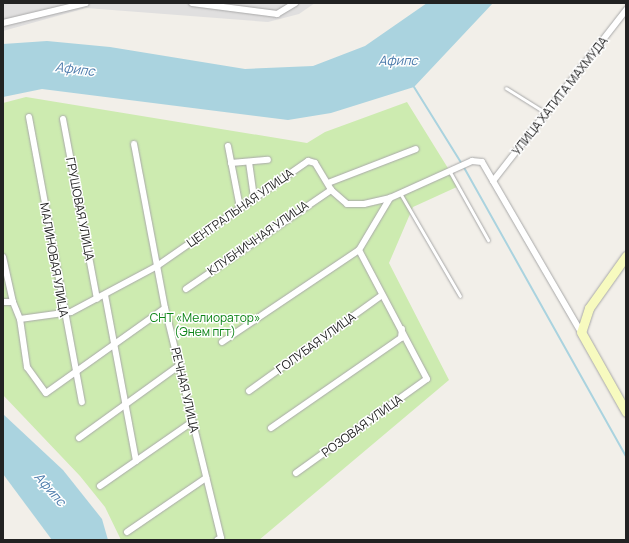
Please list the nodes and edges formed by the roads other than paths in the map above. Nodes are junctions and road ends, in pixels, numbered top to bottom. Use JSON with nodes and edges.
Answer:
{"nodes":[{"id":1,"x":86,"y":3,"type":"edge"},
{"id":2,"x":192,"y":3,"type":"edge"},
{"id":3,"x":295,"y":3,"type":"edge"},
{"id":4,"x":626,"y":10,"type":"edge"},
{"id":5,"x":3,"y":22,"type":"edge"},
{"id":6,"x":506,"y":88,"type":"dead end"},
{"id":7,"x":546,"y":114,"type":"junction"},
{"id":8,"x":29,"y":117,"type":"dead end"},
{"id":9,"x":63,"y":119,"type":"dead end"},
{"id":10,"x":134,"y":144,"type":"dead end"},
{"id":11,"x":228,"y":146,"type":"dead end"},
{"id":12,"x":416,"y":149,"type":"dead end"},
{"id":13,"x":268,"y":160,"type":"dead end"},
{"id":14,"x":249,"y":162,"type":"junction"},
{"id":15,"x":231,"y":163,"type":"junction"},
{"id":16,"x":449,"y":170,"type":"junction"},
{"id":17,"x":493,"y":181,"type":"junction"},
{"id":18,"x":328,"y":183,"type":"junction"},
{"id":19,"x":331,"y":190,"type":"junction"},
{"id":20,"x":400,"y":193,"type":"junction"},
{"id":21,"x":254,"y":198,"type":"junction"},
{"id":22,"x":390,"y":198,"type":"junction"},
{"id":23,"x":240,"y":208,"type":"junction"},
{"id":24,"x":488,"y":240,"type":"dead end"},
{"id":25,"x":359,"y":250,"type":"junction"},
{"id":26,"x":626,"y":256,"type":"edge"},
{"id":27,"x":3,"y":257,"type":"edge"},
{"id":28,"x":157,"y":266,"type":"junction"},
{"id":29,"x":186,"y":288,"type":"dead end"},
{"id":30,"x":104,"y":295,"type":"junction"},
{"id":31,"x":382,"y":295,"type":"junction"},
{"id":32,"x":460,"y":296,"type":"dead end"},
{"id":33,"x":97,"y":299,"type":"junction"},
{"id":34,"x":3,"y":302,"type":"edge"},
{"id":35,"x":13,"y":302,"type":"junction"},
{"id":36,"x":165,"y":308,"type":"junction"},
{"id":37,"x":63,"y":314,"type":"junction"},
{"id":38,"x":20,"y":319,"type":"junction"},
{"id":39,"x":402,"y":329,"type":"junction"},
{"id":40,"x":581,"y":332,"type":"junction"},
{"id":41,"x":222,"y":342,"type":"dead end"},
{"id":42,"x":114,"y":344,"type":"junction"},
{"id":43,"x":180,"y":366,"type":"junction"},
{"id":44,"x":76,"y":372,"type":"junction"},
{"id":45,"x":249,"y":391,"type":"dead end"},
{"id":46,"x":82,"y":402,"type":"dead end"},
{"id":47,"x":124,"y":405,"type":"junction"},
{"id":48,"x":626,"y":412,"type":"edge"},
{"id":49,"x":192,"y":422,"type":"junction"},
{"id":50,"x":272,"y":428,"type":"dead end"},
{"id":51,"x":78,"y":438,"type":"dead end"},
{"id":52,"x":136,"y":461,"type":"junction"},
{"id":53,"x":296,"y":473,"type":"dead end"},
{"id":54,"x":206,"y":478,"type":"junction"},
{"id":55,"x":100,"y":486,"type":"dead end"},
{"id":56,"x":127,"y":532,"type":"dead end"},
{"id":57,"x":217,"y":540,"type":"edge"}],
"edges":[{"from":1,"to":5,"type":"street"},
{"from":2,"to":3,"type":"street"},
{"from":4,"to":7,"type":"street","name":"УЛИЦА ХАТИТА МАХМУДА"},
{"from":6,"to":7,"type":"lane"},
{"from":7,"to":17,"type":"street","name":"УЛИЦА ХАТИТА МАХМУДА"},
{"from":8,"to":37,"type":"street","name":"МАЛИНОВАЯ УЛИЦА"},
{"from":9,"to":33,"type":"street","name":"ГРУШОВАЯ УЛИЦА"},
{"from":10,"to":28,"type":"street","name":"РЕЧНАЯ УЛИЦА"},
{"from":11,"to":15,"type":"street"},
{"from":12,"to":18,"type":"street"},
{"from":13,"to":14,"type":"street"},
{"from":14,"to":15,"type":"street"},
{"from":14,"to":21,"type":"street"},
{"from":15,"to":23,"type":"street"},
{"from":16,"to":17,"type":"street","name":"ЦЕНТРАЛЬНАЯ УЛИЦА"},
{"from":16,"to":20,"type":"street","name":"ЦЕНТРАЛЬНАЯ УЛИЦА"},
{"from":16,"to":24,"type":"lane"},
{"from":17,"to":40,"type":"street","name":"ЦЕНТРАЛЬНАЯ УЛИЦА"},
{"from":18,"to":19,"type":"street","name":"ЦЕНТРАЛЬНАЯ УЛИЦА"},
{"from":18,"to":21,"type":"street","name":"ЦЕНТРАЛЬНАЯ УЛИЦА"},
{"from":19,"to":22,"type":"street","name":"ЦЕНТРАЛЬНАЯ УЛИЦА"},
{"from":19,"to":29,"type":"street","name":"КЛУБНИЧНАЯ УЛИЦА"},
{"from":20,"to":22,"type":"street","name":"ЦЕНТРАЛЬНАЯ УЛИЦА"},
{"from":20,"to":32,"type":"lane"},
{"from":21,"to":23,"type":"street","name":"ЦЕНТРАЛЬНАЯ УЛИЦА"},
{"from":22,"to":25,"type":"street"},
{"from":23,"to":28,"type":"street","name":"ЦЕНТРАЛЬНАЯ УЛИЦА"},
{"from":25,"to":31,"type":"street"},
{"from":25,"to":41,"type":"street"},
{"from":26,"to":40,"type":"street"},
{"from":27,"to":35,"type":"street"},
{"from":28,"to":30,"type":"street","name":"ЦЕНТРАЛЬНАЯ УЛИЦА"},
{"from":28,"to":36,"type":"street","name":"РЕЧНАЯ УЛИЦА"},
{"from":30,"to":33,"type":"street","name":"ЦЕНТРАЛЬНАЯ УЛИЦА"},
{"from":30,"to":42,"type":"street"},
{"from":31,"to":39,"type":"street"},
{"from":31,"to":45,"type":"street","name":"ГОЛУБАЯ УЛИЦА"},
{"from":33,"to":37,"type":"street","name":"ЦЕНТРАЛЬНАЯ УЛИЦА"},
{"from":34,"to":35,"type":"street"},
{"from":35,"to":38,"type":"street"},
{"from":36,"to":42,"type":"street"},
{"from":36,"to":43,"type":"street","name":"РЕЧНАЯ УЛИЦА"},
{"from":37,"to":38,"type":"street","name":"ЦЕНТРАЛЬНАЯ УЛИЦА"},
{"from":37,"to":44,"type":"street","name":"МАЛИНОВАЯ УЛИЦА"},
{"from":38,"to":44,"type":"street"},
{"from":39,"to":50,"type":"street"},
{"from":39,"to":53,"type":"street","name":"РОЗОВАЯ УЛИЦА"},
{"from":40,"to":48,"type":"street"},
{"from":42,"to":44,"type":"street"},
{"from":42,"to":47,"type":"street"},
{"from":43,"to":47,"type":"street"},
{"from":43,"to":49,"type":"street","name":"РЕЧНАЯ УЛИЦА"},
{"from":44,"to":46,"type":"street","name":"МАЛИНОВАЯ УЛИЦА"},
{"from":47,"to":51,"type":"street"},
{"from":47,"to":52,"type":"street"},
{"from":49,"to":52,"type":"street"},
{"from":49,"to":54,"type":"street","name":"РЕЧНАЯ УЛИЦА"},
{"from":52,"to":55,"type":"street"},
{"from":54,"to":56,"type":"street"},
{"from":54,"to":57,"type":"street","name":"РЕЧНАЯ УЛИЦА"}]}
